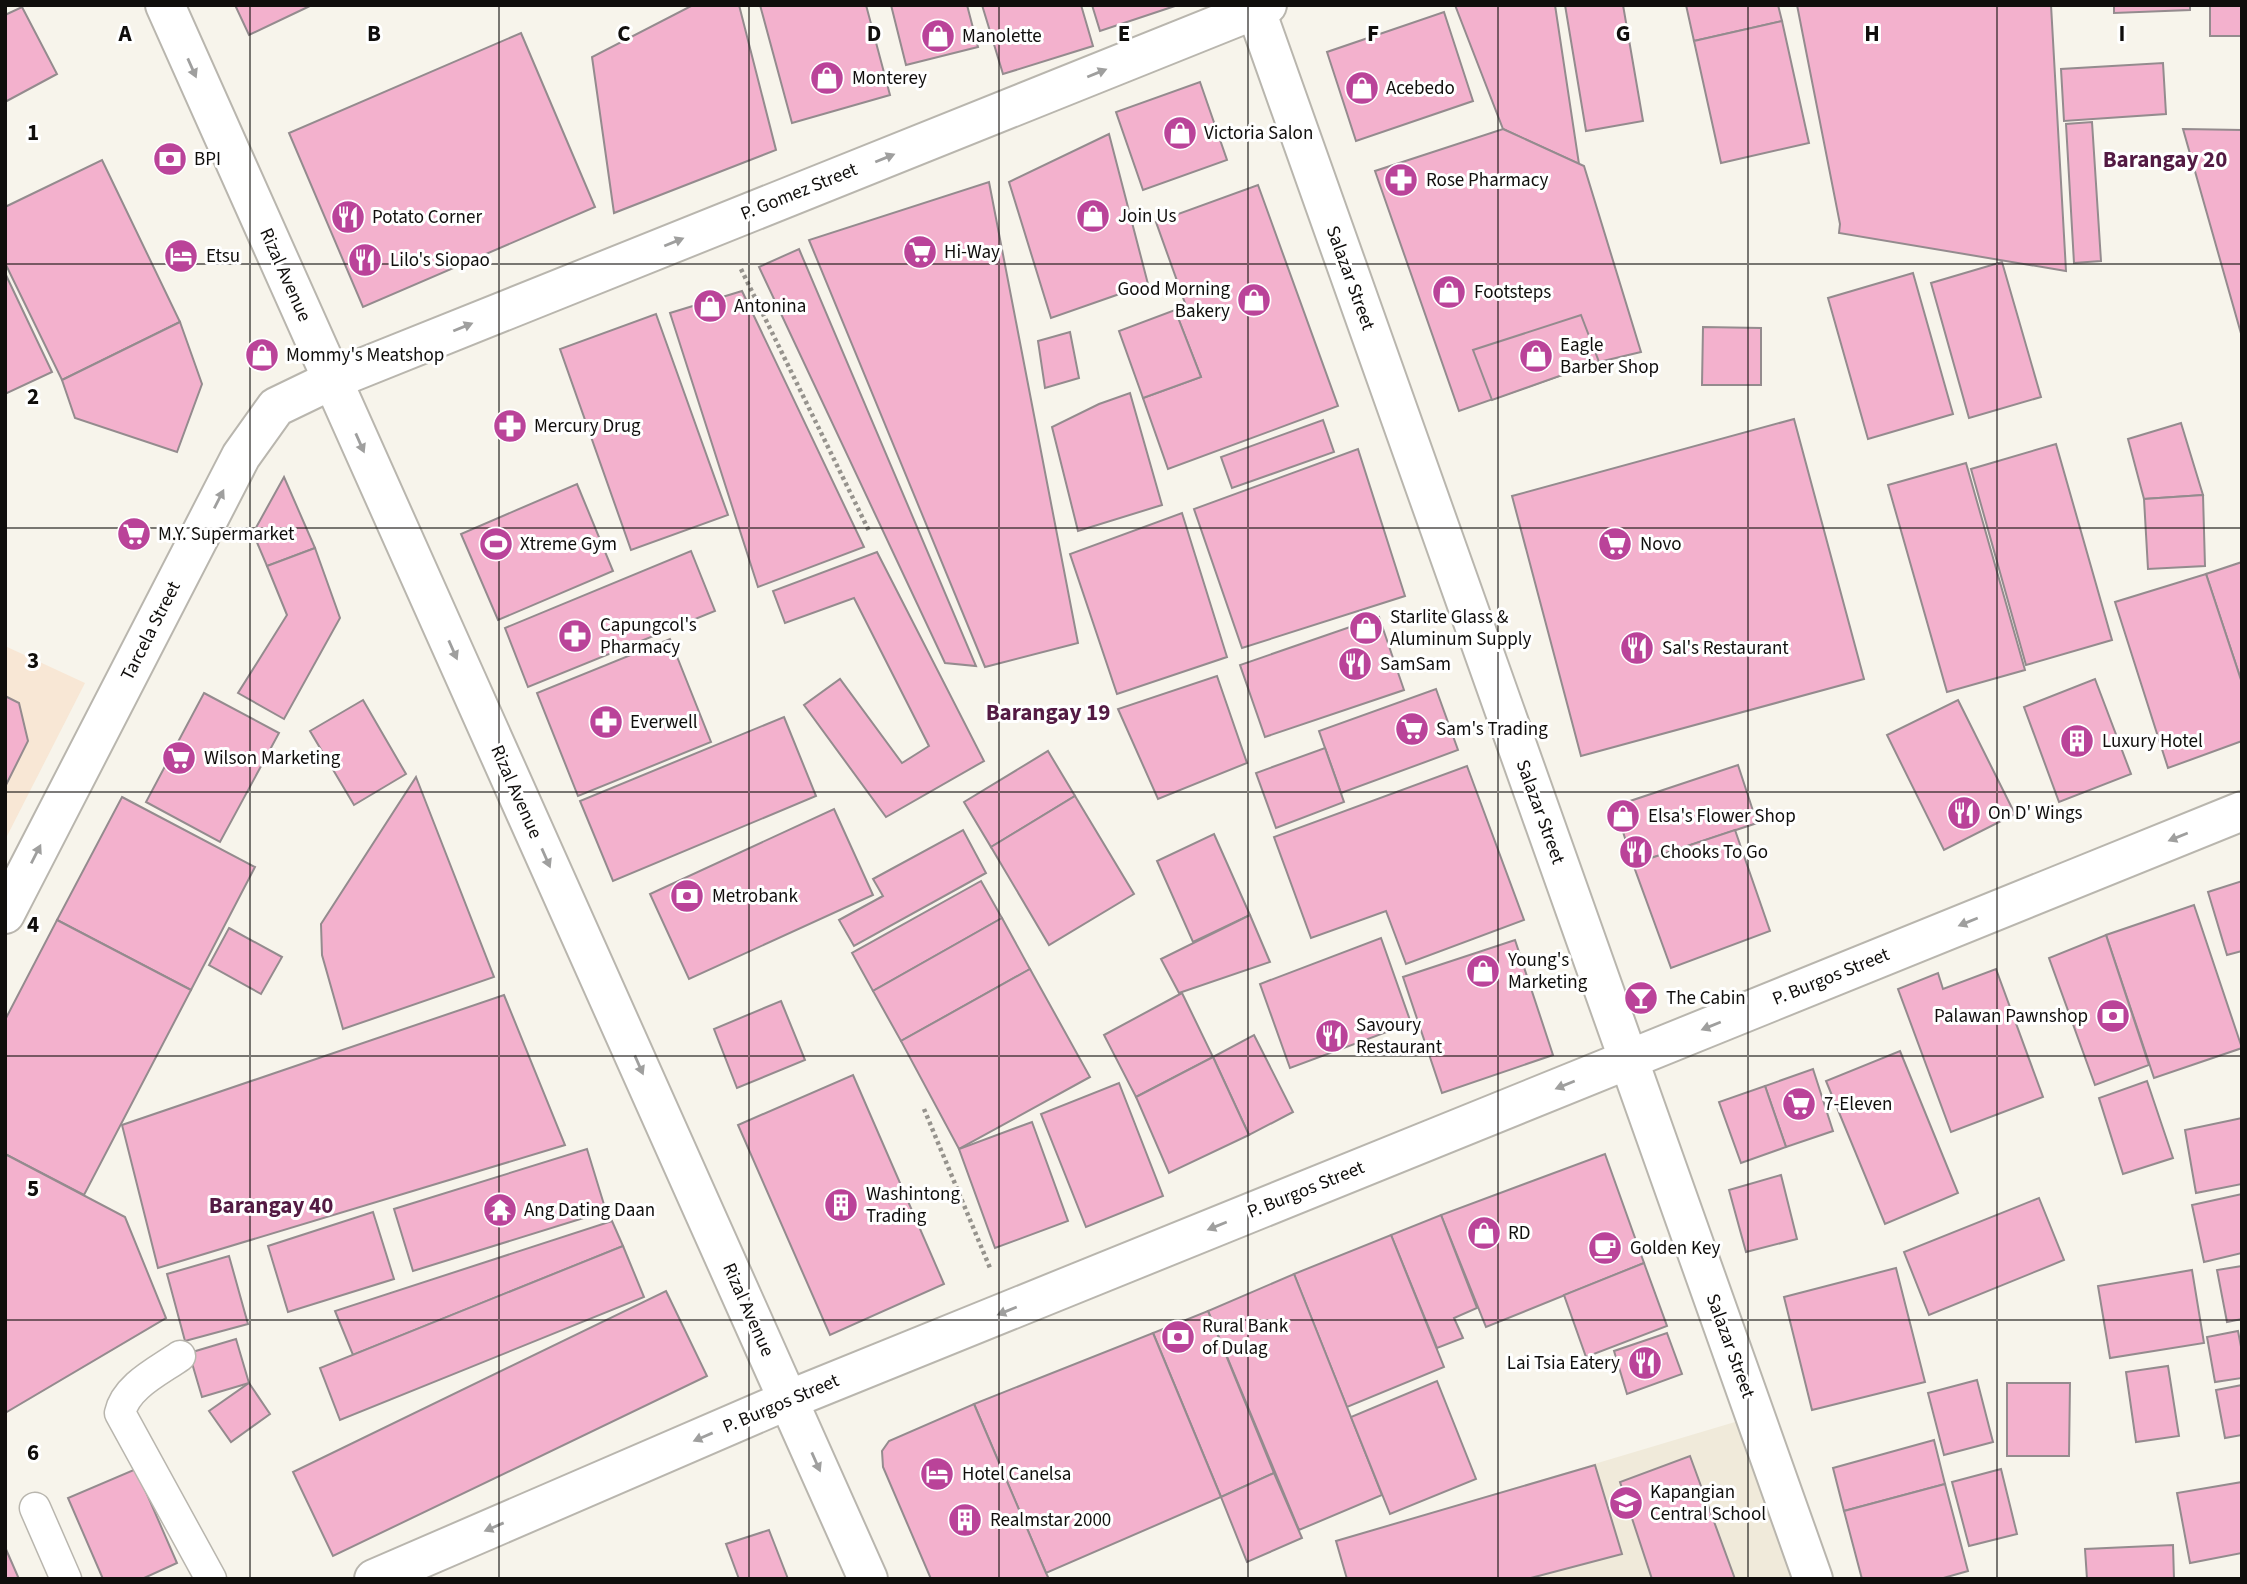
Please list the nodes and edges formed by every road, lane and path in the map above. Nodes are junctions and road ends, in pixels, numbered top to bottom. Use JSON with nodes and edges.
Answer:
{"nodes":[{"id":1,"x":165,"y":5,"type":"edge"},
{"id":2,"x":1259,"y":7,"type":"edge"},
{"id":3,"x":719,"y":224,"type":"junction"},
{"id":4,"x":332,"y":380,"type":"junction"},
{"id":5,"x":870,"y":533,"type":"dead end"},
{"id":6,"x":2242,"y":811,"type":"edge"},
{"id":7,"x":5,"y":914,"type":"edge"},
{"id":8,"x":1628,"y":1060,"type":"junction"},
{"id":9,"x":924,"y":1110,"type":"dead end"},
{"id":10,"x":1009,"y":1310,"type":"junction"},
{"id":11,"x":180,"y":1356,"type":"dead end"},
{"id":12,"x":788,"y":1400,"type":"junction"},
{"id":13,"x":35,"y":1508,"type":"dead end"},
{"id":14,"x":66,"y":1579,"type":"edge"},
{"id":15,"x":211,"y":1579,"type":"edge"},
{"id":16,"x":374,"y":1579,"type":"edge"},
{"id":17,"x":868,"y":1579,"type":"edge"},
{"id":18,"x":1813,"y":1579,"type":"edge"}],
"edges":[{"from":1,"to":4,"type":"main road","name":"Rizal Avenue","one_way":true},
{"from":3,"to":2,"type":"main road","name":"P. Gomez Street","one_way":true},
{"from":2,"to":8,"type":"main road","name":"Salazar Street"},
{"from":4,"to":3,"type":"main road","name":"P. Gomez Street","one_way":true},
{"from":3,"to":5,"type":"path"},
{"from":7,"to":4,"type":"main road","name":"Tarcela Street","one_way":true},
{"from":4,"to":12,"type":"main road","name":"Rizal Avenue","one_way":true},
{"from":6,"to":8,"type":"main road","name":"P. Burgos Street","one_way":true},
{"from":8,"to":10,"type":"main road","name":"P. Burgos Street","one_way":true},
{"from":8,"to":18,"type":"main road","name":"Salazar Street"},
{"from":9,"to":10,"type":"path"},
{"from":10,"to":12,"type":"main road","name":"P. Burgos Street","one_way":true},
{"from":11,"to":15,"type":"lane"},
{"from":12,"to":16,"type":"main road","name":"P. Burgos Street","one_way":true},
{"from":12,"to":17,"type":"main road","name":"Rizal Avenue","one_way":true},
{"from":13,"to":14,"type":"lane"}]}
